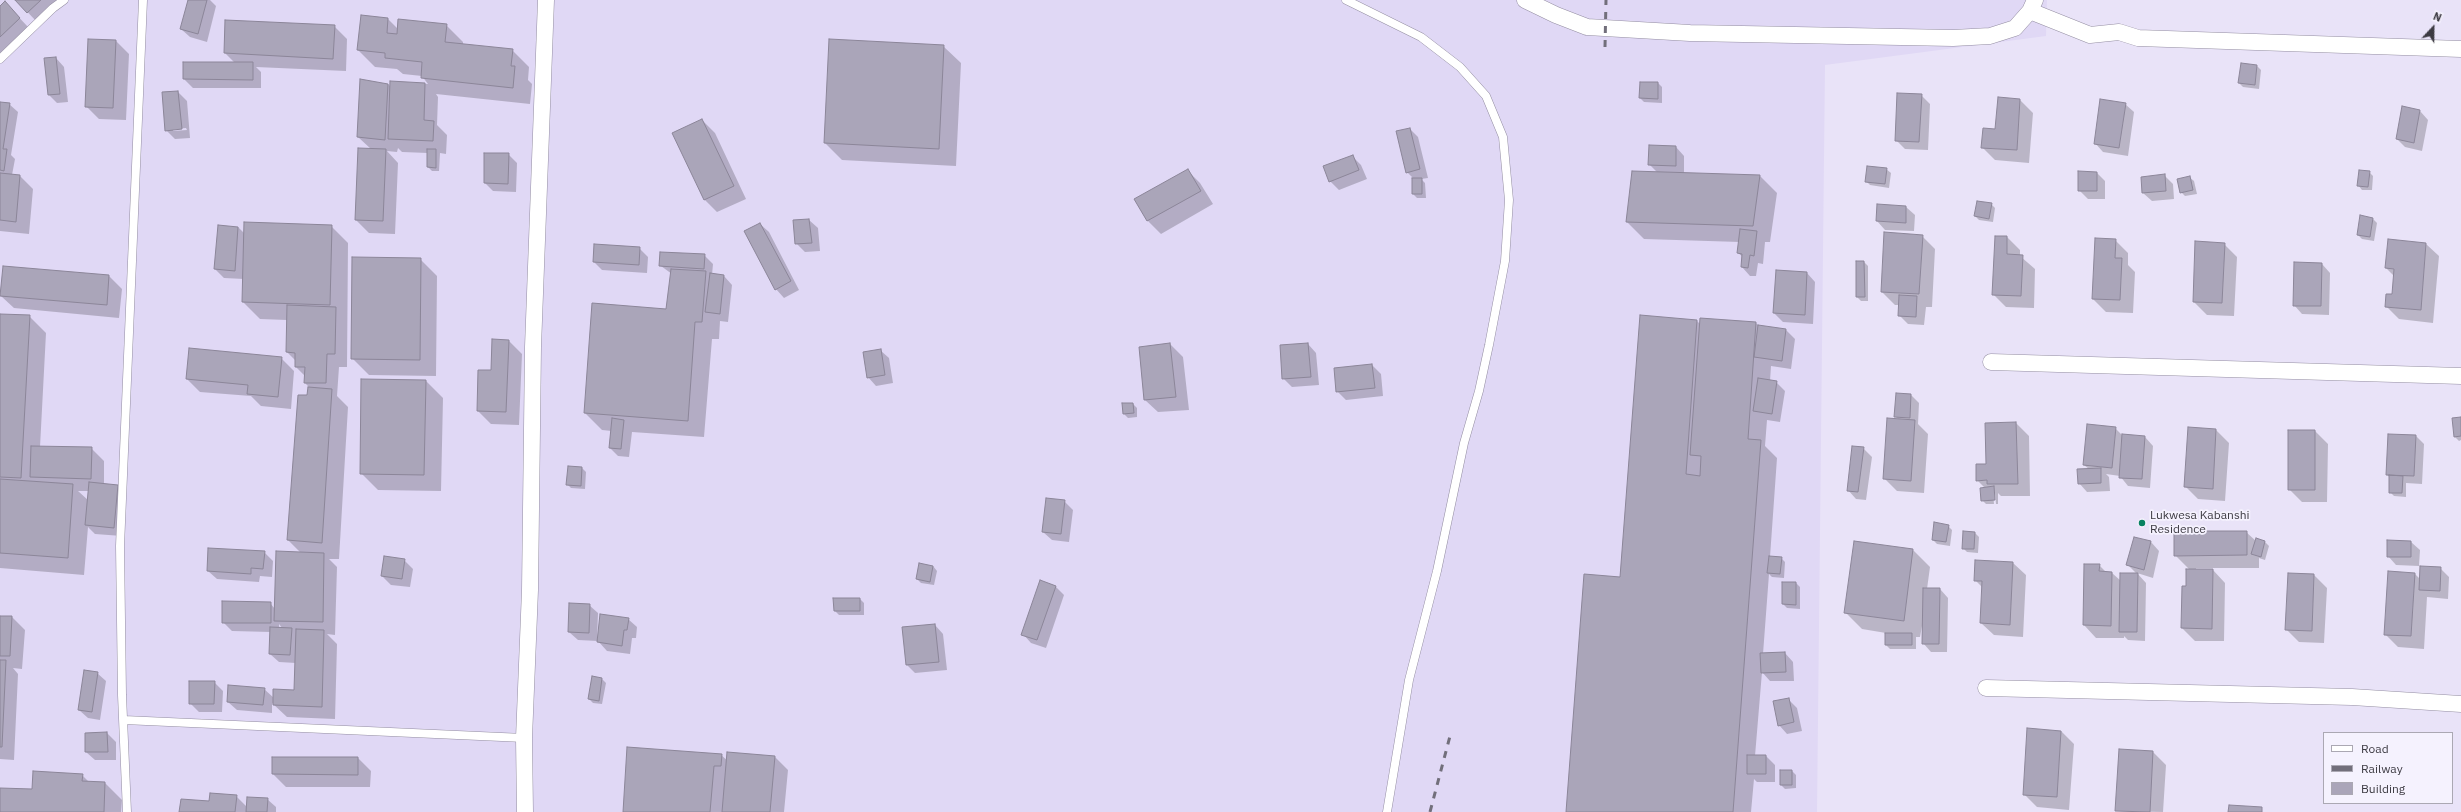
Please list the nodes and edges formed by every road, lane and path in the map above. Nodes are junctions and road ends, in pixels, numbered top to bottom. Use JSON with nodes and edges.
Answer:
{"nodes":[{"id":1,"x":64,"y":0,"type":"edge"},
{"id":2,"x":143,"y":0,"type":"edge"},
{"id":3,"x":546,"y":0,"type":"edge"},
{"id":4,"x":1346,"y":0,"type":"edge"},
{"id":5,"x":1525,"y":0,"type":"edge"},
{"id":6,"x":2033,"y":5,"type":"edge"},
{"id":7,"x":2461,"y":49,"type":"edge"},
{"id":8,"x":0,"y":59,"type":"edge"},
{"id":9,"x":1991,"y":362,"type":"dead end"},
{"id":10,"x":2461,"y":376,"type":"edge"},
{"id":11,"x":1986,"y":688,"type":"dead end"},
{"id":12,"x":2461,"y":704,"type":"edge"},
{"id":13,"x":124,"y":720,"type":"junction"},
{"id":14,"x":524,"y":738,"type":"junction"},
{"id":15,"x":127,"y":812,"type":"edge"},
{"id":16,"x":525,"y":812,"type":"edge"},
{"id":17,"x":1387,"y":812,"type":"edge"}],
"edges":[{"from":1,"to":8,"type":"lane"},
{"from":2,"to":13,"type":"lane"},
{"from":3,"to":14,"type":"street"},
{"from":4,"to":17,"type":"lane"},
{"from":5,"to":6,"type":"street"},
{"from":6,"to":7,"type":"street"},
{"from":9,"to":10,"type":"street"},
{"from":11,"to":12,"type":"street"},
{"from":13,"to":14,"type":"lane"},
{"from":13,"to":15,"type":"lane"},
{"from":14,"to":16,"type":"street"}]}
